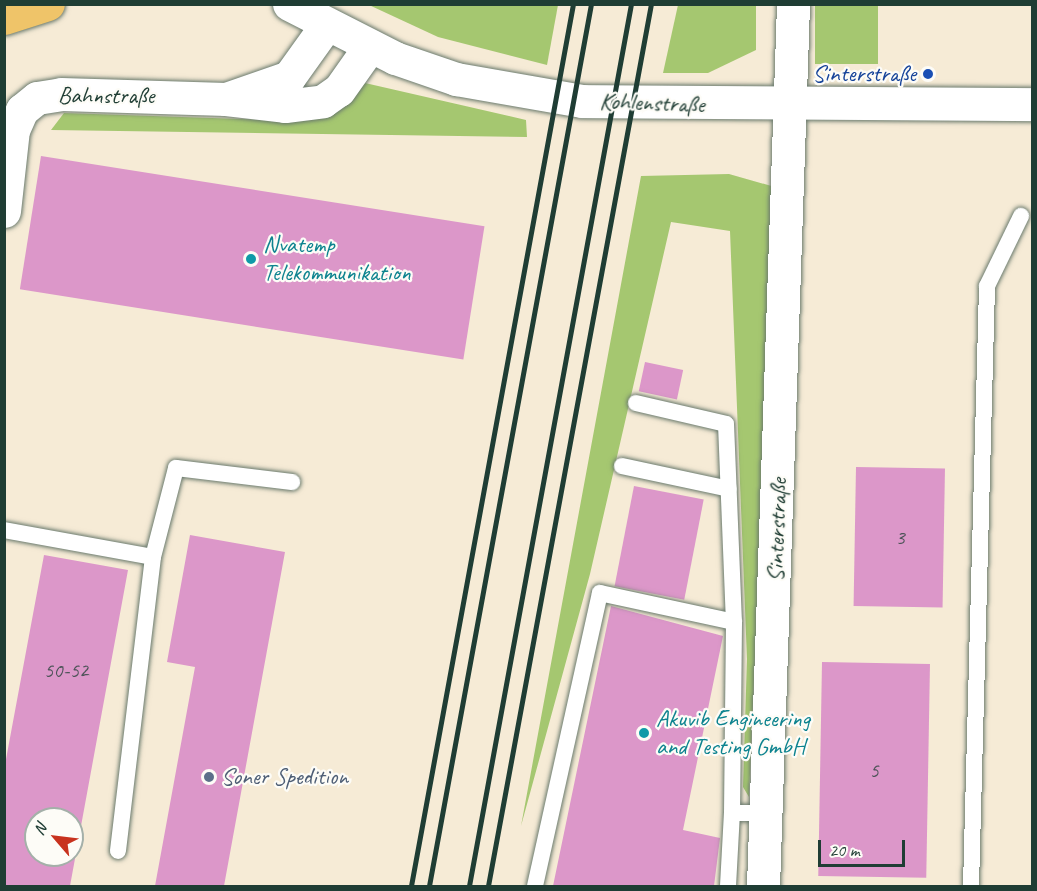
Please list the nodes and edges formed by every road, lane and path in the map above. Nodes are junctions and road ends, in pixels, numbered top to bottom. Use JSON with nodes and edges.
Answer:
{"nodes":[{"id":1,"x":48,"y":4,"type":"edge"},
{"id":2,"x":289,"y":4,"type":"edge"},
{"id":3,"x":794,"y":4,"type":"edge"},
{"id":4,"x":4,"y":18,"type":"edge"},
{"id":5,"x":327,"y":24,"type":"junction"},
{"id":6,"x":370,"y":46,"type":"junction"},
{"id":7,"x":226,"y":99,"type":"junction"},
{"id":8,"x":794,"y":102,"type":"junction"},
{"id":9,"x":1032,"y":104,"type":"edge"},
{"id":10,"x":4,"y":211,"type":"edge"},
{"id":11,"x":1021,"y":216,"type":"dead end"},
{"id":12,"x":636,"y":403,"type":"dead end"},
{"id":13,"x":622,"y":465,"type":"dead end"},
{"id":14,"x":292,"y":482,"type":"dead end"},
{"id":15,"x":729,"y":489,"type":"junction"},
{"id":16,"x":4,"y":530,"type":"edge"},
{"id":17,"x":153,"y":557,"type":"junction"},
{"id":18,"x":734,"y":622,"type":"junction"},
{"id":19,"x":732,"y":813,"type":"junction"},
{"id":20,"x":766,"y":813,"type":"junction"},
{"id":21,"x":118,"y":851,"type":"dead end"},
{"id":22,"x":535,"y":886,"type":"edge"},
{"id":23,"x":728,"y":886,"type":"edge"},
{"id":24,"x":763,"y":886,"type":"edge"},
{"id":25,"x":971,"y":886,"type":"edge"}],
"edges":[{"from":1,"to":4,"type":"highway"},
{"from":2,"to":5,"type":"street","name":"Kohlenstraße"},
{"from":3,"to":8,"type":"street","name":"Sinterstraße"},
{"from":5,"to":6,"type":"street","name":"Kohlenstraße"},
{"from":5,"to":7,"type":"street","name":"Bahnstraße"},
{"from":6,"to":7,"type":"street","name":"Bahnstraße"},
{"from":6,"to":8,"type":"street","name":"Kohlenstraße"},
{"from":7,"to":10,"type":"street","name":"Bahnstraße"},
{"from":8,"to":9,"type":"street","name":"Kohlenstraße"},
{"from":8,"to":20,"type":"street","name":"Sinterstraße"},
{"from":11,"to":25,"type":"lane"},
{"from":12,"to":15,"type":"lane"},
{"from":13,"to":15,"type":"lane"},
{"from":14,"to":17,"type":"lane"},
{"from":15,"to":18,"type":"lane"},
{"from":16,"to":17,"type":"lane"},
{"from":17,"to":21,"type":"lane"},
{"from":18,"to":19,"type":"lane"},
{"from":18,"to":22,"type":"lane"},
{"from":19,"to":20,"type":"lane"},
{"from":19,"to":23,"type":"lane"},
{"from":20,"to":24,"type":"street","name":"Sinterstraße"}]}
